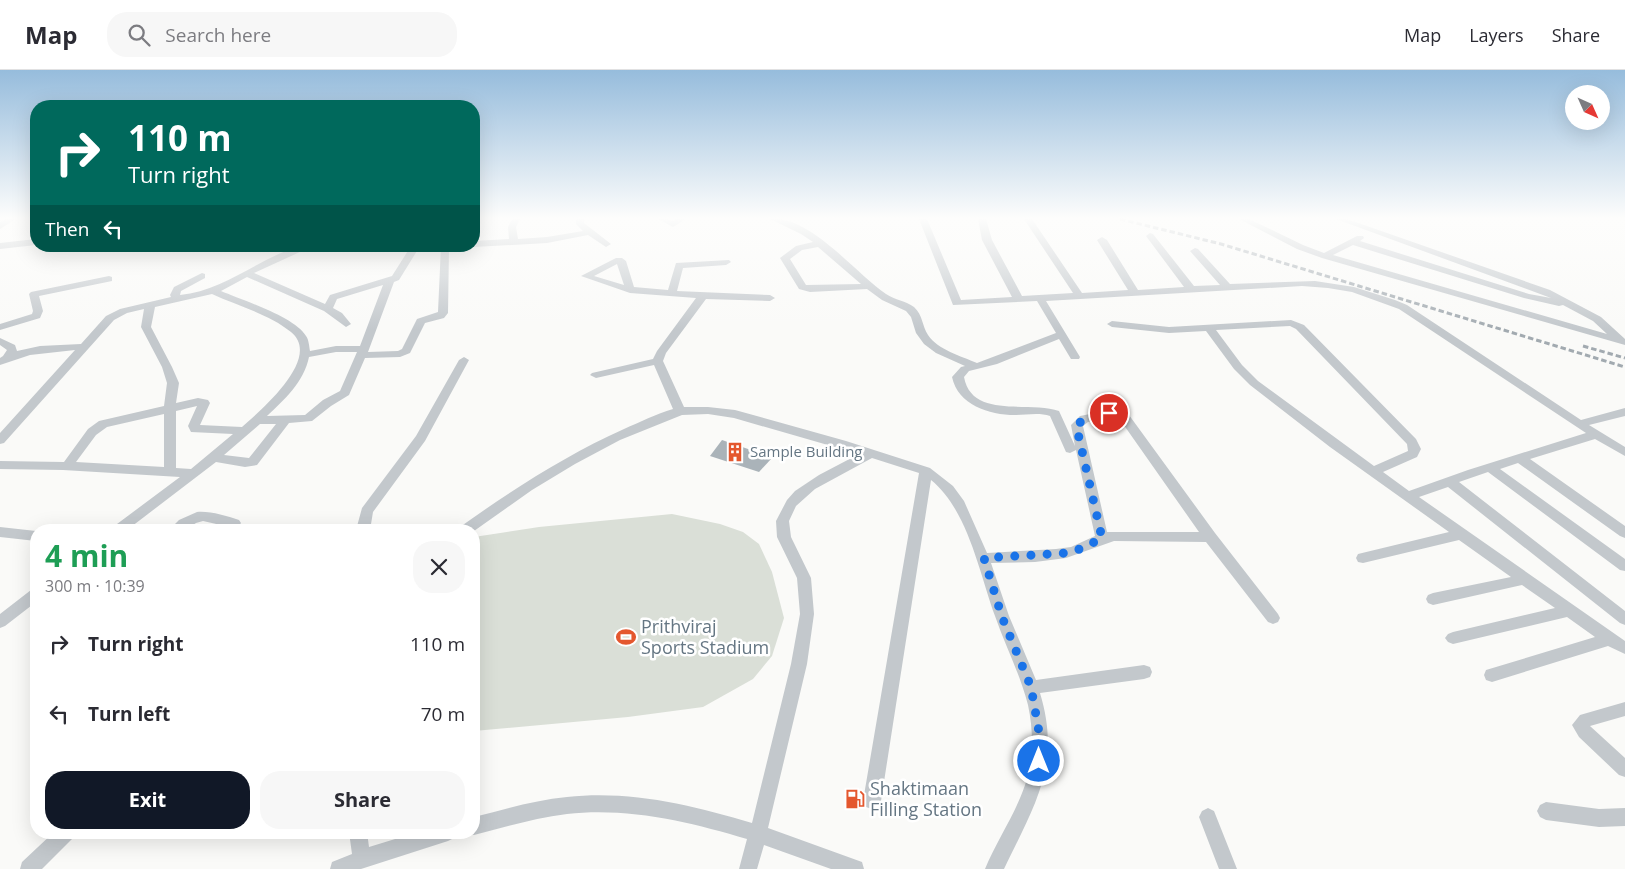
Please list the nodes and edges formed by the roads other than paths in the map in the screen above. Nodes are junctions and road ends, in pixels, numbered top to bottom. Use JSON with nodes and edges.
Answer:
{"nodes":[{"id":1,"x":278,"y":256,"type":"edge"},
{"id":2,"x":410,"y":256,"type":"edge"},
{"id":3,"x":444,"y":256,"type":"edge"},
{"id":4,"x":787,"y":256,"type":"edge"},
{"id":5,"x":833,"y":256,"type":"edge"},
{"id":6,"x":938,"y":256,"type":"edge"},
{"id":7,"x":995,"y":256,"type":"edge"},
{"id":8,"x":1053,"y":256,"type":"edge"},
{"id":9,"x":1112,"y":256,"type":"edge"},
{"id":10,"x":1166,"y":256,"type":"edge"},
{"id":11,"x":1199,"y":256,"type":"edge"},
{"id":12,"x":1326,"y":256,"type":"edge"},
{"id":13,"x":1399,"y":256,"type":"edge"},
{"id":14,"x":1451,"y":256,"type":"edge"},
{"id":15,"x":726,"y":262,"type":"dead end"},
{"id":16,"x":248,"y":274,"type":"junction"},
{"id":17,"x":202,"y":276,"type":"dead end"},
{"id":18,"x":109,"y":279,"type":"dead end"},
{"id":19,"x":389,"y":282,"type":"junction"},
{"id":20,"x":870,"y":286,"type":"junction"},
{"id":21,"x":1227,"y":287,"type":"junction"},
{"id":22,"x":1191,"y":289,"type":"junction"},
{"id":23,"x":630,"y":290,"type":"dead end"},
{"id":24,"x":213,"y":291,"type":"junction"},
{"id":25,"x":672,"y":292,"type":"junction"},
{"id":26,"x":1135,"y":293,"type":"junction"},
{"id":27,"x":1079,"y":295,"type":"junction"},
{"id":28,"x":703,"y":296,"type":"junction"},
{"id":29,"x":1039,"y":297,"type":"junction"},
{"id":30,"x":770,"y":298,"type":"dead end"},
{"id":31,"x":1018,"y":298,"type":"junction"},
{"id":32,"x":178,"y":300,"type":"junction"},
{"id":33,"x":1574,"y":305,"type":"junction"},
{"id":34,"x":150,"y":306,"type":"junction"},
{"id":35,"x":328,"y":309,"type":"junction"},
{"id":36,"x":346,"y":324,"type":"dead end"},
{"id":37,"x":1112,"y":324,"type":"dead end"},
{"id":38,"x":0,"y":327,"type":"edge"},
{"id":39,"x":1209,"y":328,"type":"junction"},
{"id":40,"x":1061,"y":335,"type":"junction"},
{"id":41,"x":0,"y":341,"type":"edge"},
{"id":42,"x":1623,"y":341,"type":"edge"},
{"id":43,"x":83,"y":347,"type":"junction"},
{"id":44,"x":363,"y":352,"type":"junction"},
{"id":45,"x":304,"y":355,"type":"junction"},
{"id":46,"x":1075,"y":357,"type":"dead end"},
{"id":47,"x":4,"y":360,"type":"edge"},
{"id":48,"x":464,"y":360,"type":"dead end"},
{"id":49,"x":658,"y":361,"type":"junction"},
{"id":50,"x":976,"y":366,"type":"junction"},
{"id":51,"x":596,"y":375,"type":"dead end"},
{"id":52,"x":170,"y":408,"type":"junction"},
{"id":53,"x":680,"y":411,"type":"junction"},
{"id":54,"x":1625,"y":412,"type":"edge"},
{"id":55,"x":257,"y":420,"type":"junction"},
{"id":56,"x":285,"y":420,"type":"junction"},
{"id":57,"x":1579,"y":424,"type":"junction"},
{"id":58,"x":245,"y":431,"type":"junction"},
{"id":59,"x":1597,"y":434,"type":"junction"},
{"id":60,"x":0,"y":440,"type":"edge"},
{"id":61,"x":1070,"y":449,"type":"dead end"},
{"id":62,"x":1625,"y":452,"type":"edge"},
{"id":63,"x":871,"y":453,"type":"junction"},
{"id":64,"x":213,"y":457,"type":"junction"},
{"id":65,"x":1521,"y":458,"type":"junction"},
{"id":66,"x":0,"y":465,"type":"edge"},
{"id":67,"x":67,"y":466,"type":"junction"},
{"id":68,"x":1491,"y":468,"type":"junction"},
{"id":69,"x":926,"y":471,"type":"junction"},
{"id":70,"x":1374,"y":471,"type":"junction"},
{"id":71,"x":170,"y":472,"type":"junction"},
{"id":72,"x":192,"y":473,"type":"junction"},
{"id":73,"x":1449,"y":482,"type":"junction"},
{"id":74,"x":1409,"y":496,"type":"junction"},
{"id":75,"x":234,"y":522,"type":"dead end"},
{"id":76,"x":126,"y":524,"type":"edge"},
{"id":77,"x":184,"y":524,"type":"edge"},
{"id":78,"x":364,"y":524,"type":"edge"},
{"id":79,"x":473,"y":524,"type":"edge"},
{"id":80,"x":0,"y":532,"type":"edge"},
{"id":81,"x":1625,"y":533,"type":"edge"},
{"id":82,"x":1463,"y":534,"type":"junction"},
{"id":83,"x":30,"y":535,"type":"edge"},
{"id":84,"x":1210,"y":537,"type":"junction"},
{"id":85,"x":1102,"y":538,"type":"junction"},
{"id":86,"x":984,"y":558,"type":"junction"},
{"id":87,"x":1363,"y":558,"type":"dead end"},
{"id":88,"x":1625,"y":566,"type":"edge"},
{"id":89,"x":1525,"y":579,"type":"junction"},
{"id":90,"x":1433,"y":599,"type":"dead end"},
{"id":91,"x":30,"y":600,"type":"edge"},
{"id":92,"x":1569,"y":610,"type":"junction"},
{"id":93,"x":1274,"y":618,"type":"dead end"},
{"id":94,"x":1625,"y":619,"type":"edge"},
{"id":95,"x":0,"y":622,"type":"edge"},
{"id":96,"x":1453,"y":638,"type":"dead end"},
{"id":97,"x":1609,"y":640,"type":"junction"},
{"id":98,"x":1625,"y":648,"type":"edge"},
{"id":99,"x":1144,"y":672,"type":"dead end"},
{"id":100,"x":1492,"y":675,"type":"dead end"},
{"id":101,"x":1031,"y":687,"type":"junction"},
{"id":102,"x":1625,"y":709,"type":"edge"},
{"id":103,"x":1625,"y":769,"type":"edge"},
{"id":104,"x":872,"y":800,"type":"dead end"},
{"id":105,"x":1546,"y":811,"type":"dead end"},
{"id":106,"x":1208,"y":817,"type":"dead end"},
{"id":107,"x":1625,"y":817,"type":"edge"},
{"id":108,"x":480,"y":824,"type":"edge"},
{"id":109,"x":759,"y":833,"type":"junction"},
{"id":110,"x":60,"y":839,"type":"edge"},
{"id":111,"x":359,"y":839,"type":"edge"},
{"id":112,"x":426,"y":839,"type":"edge"},
{"id":113,"x":362,"y":859,"type":"junction"},
{"id":114,"x":29,"y":869,"type":"edge"},
{"id":115,"x":339,"y":869,"type":"edge"},
{"id":116,"x":748,"y":869,"type":"edge"},
{"id":117,"x":855,"y":869,"type":"edge"},
{"id":118,"x":994,"y":869,"type":"edge"},
{"id":119,"x":1228,"y":869,"type":"edge"}],
"edges":[{"from":1,"to":16,"type":"street"},
{"from":2,"to":19,"type":"street"},
{"from":3,"to":44,"type":"street"},
{"from":4,"to":20,"type":"street"},
{"from":5,"to":20,"type":"street"},
{"from":6,"to":31,"type":"street"},
{"from":7,"to":31,"type":"street"},
{"from":8,"to":27,"type":"street"},
{"from":9,"to":26,"type":"street"},
{"from":10,"to":22,"type":"street"},
{"from":11,"to":21,"type":"street"},
{"from":12,"to":42,"type":"street"},
{"from":13,"to":33,"type":"street"},
{"from":14,"to":33,"type":"street"},
{"from":15,"to":25,"type":"street"},
{"from":16,"to":24,"type":"street"},
{"from":16,"to":35,"type":"street"},
{"from":17,"to":32,"type":"street"},
{"from":18,"to":38,"type":"street"},
{"from":19,"to":35,"type":"street"},
{"from":19,"to":44,"type":"street"},
{"from":20,"to":50,"type":"street"},
{"from":21,"to":22,"type":"street"},
{"from":21,"to":57,"type":"street"},
{"from":22,"to":26,"type":"street"},
{"from":23,"to":25,"type":"street"},
{"from":24,"to":32,"type":"street"},
{"from":24,"to":45,"type":"street"},
{"from":25,"to":28,"type":"street"},
{"from":26,"to":27,"type":"street"},
{"from":27,"to":29,"type":"street"},
{"from":28,"to":30,"type":"street"},
{"from":28,"to":49,"type":"street"},
{"from":29,"to":31,"type":"street"},
{"from":29,"to":40,"type":"street"},
{"from":32,"to":34,"type":"street"},
{"from":33,"to":42,"type":"street"},
{"from":34,"to":43,"type":"street"},
{"from":34,"to":52,"type":"street"},
{"from":35,"to":36,"type":"street"},
{"from":37,"to":39,"type":"street"},
{"from":39,"to":70,"type":"street"},
{"from":39,"to":70,"type":"street"},
{"from":40,"to":46,"type":"street"},
{"from":40,"to":50,"type":"street"},
{"from":41,"to":47,"type":"street"},
{"from":43,"to":47,"type":"street"},
{"from":43,"to":60,"type":"street"},
{"from":44,"to":45,"type":"street"},
{"from":44,"to":56,"type":"street"},
{"from":45,"to":55,"type":"street"},
{"from":48,"to":78,"type":"street"},
{"from":49,"to":51,"type":"street"},
{"from":49,"to":53,"type":"street"},
{"from":50,"to":61,"type":"street"},
{"from":52,"to":58,"type":"street"},
{"from":52,"to":67,"type":"street"},
{"from":52,"to":71,"type":"street"},
{"from":53,"to":63,"type":"street"},
{"from":53,"to":79,"type":"street"},
{"from":54,"to":57,"type":"street"},
{"from":55,"to":56,"type":"street"},
{"from":55,"to":58,"type":"street"},
{"from":56,"to":64,"type":"street"},
{"from":57,"to":59,"type":"street"},
{"from":58,"to":64,"type":"street"},
{"from":59,"to":62,"type":"street"},
{"from":59,"to":65,"type":"street"},
{"from":63,"to":69,"type":"street"},
{"from":63,"to":109,"type":"street"},
{"from":64,"to":72,"type":"street"},
{"from":65,"to":68,"type":"street"},
{"from":65,"to":81,"type":"street"},
{"from":66,"to":67,"type":"street"},
{"from":67,"to":71,"type":"street"},
{"from":68,"to":73,"type":"street"},
{"from":68,"to":88,"type":"street"},
{"from":69,"to":86,"type":"street"},
{"from":69,"to":104,"type":"street"},
{"from":70,"to":74,"type":"street"},
{"from":71,"to":72,"type":"street"},
{"from":72,"to":76,"type":"street"},
{"from":73,"to":74,"type":"street"},
{"from":73,"to":94,"type":"street"},
{"from":74,"to":82,"type":"street"},
{"from":75,"to":77,"type":"street"},
{"from":80,"to":83,"type":"street"},
{"from":82,"to":87,"type":"street"},
{"from":82,"to":89,"type":"street"},
{"from":84,"to":85,"type":"street"},
{"from":84,"to":85,"type":"street"},
{"from":84,"to":93,"type":"street"},
{"from":85,"to":86,"type":"street"},
{"from":86,"to":101,"type":"street"},
{"from":89,"to":90,"type":"street"},
{"from":89,"to":92,"type":"street"},
{"from":91,"to":95,"type":"street"},
{"from":92,"to":96,"type":"street"},
{"from":92,"to":97,"type":"street"},
{"from":97,"to":98,"type":"street"},
{"from":97,"to":100,"type":"street"},
{"from":99,"to":101,"type":"street"},
{"from":101,"to":118,"type":"street"},
{"from":102,"to":103,"type":"street"},
{"from":105,"to":107,"type":"street"},
{"from":106,"to":119,"type":"street"},
{"from":108,"to":109,"type":"street"},
{"from":109,"to":116,"type":"street"},
{"from":109,"to":117,"type":"street"},
{"from":110,"to":114,"type":"street"},
{"from":111,"to":113,"type":"street"},
{"from":112,"to":113,"type":"street"},
{"from":113,"to":115,"type":"street"}]}
